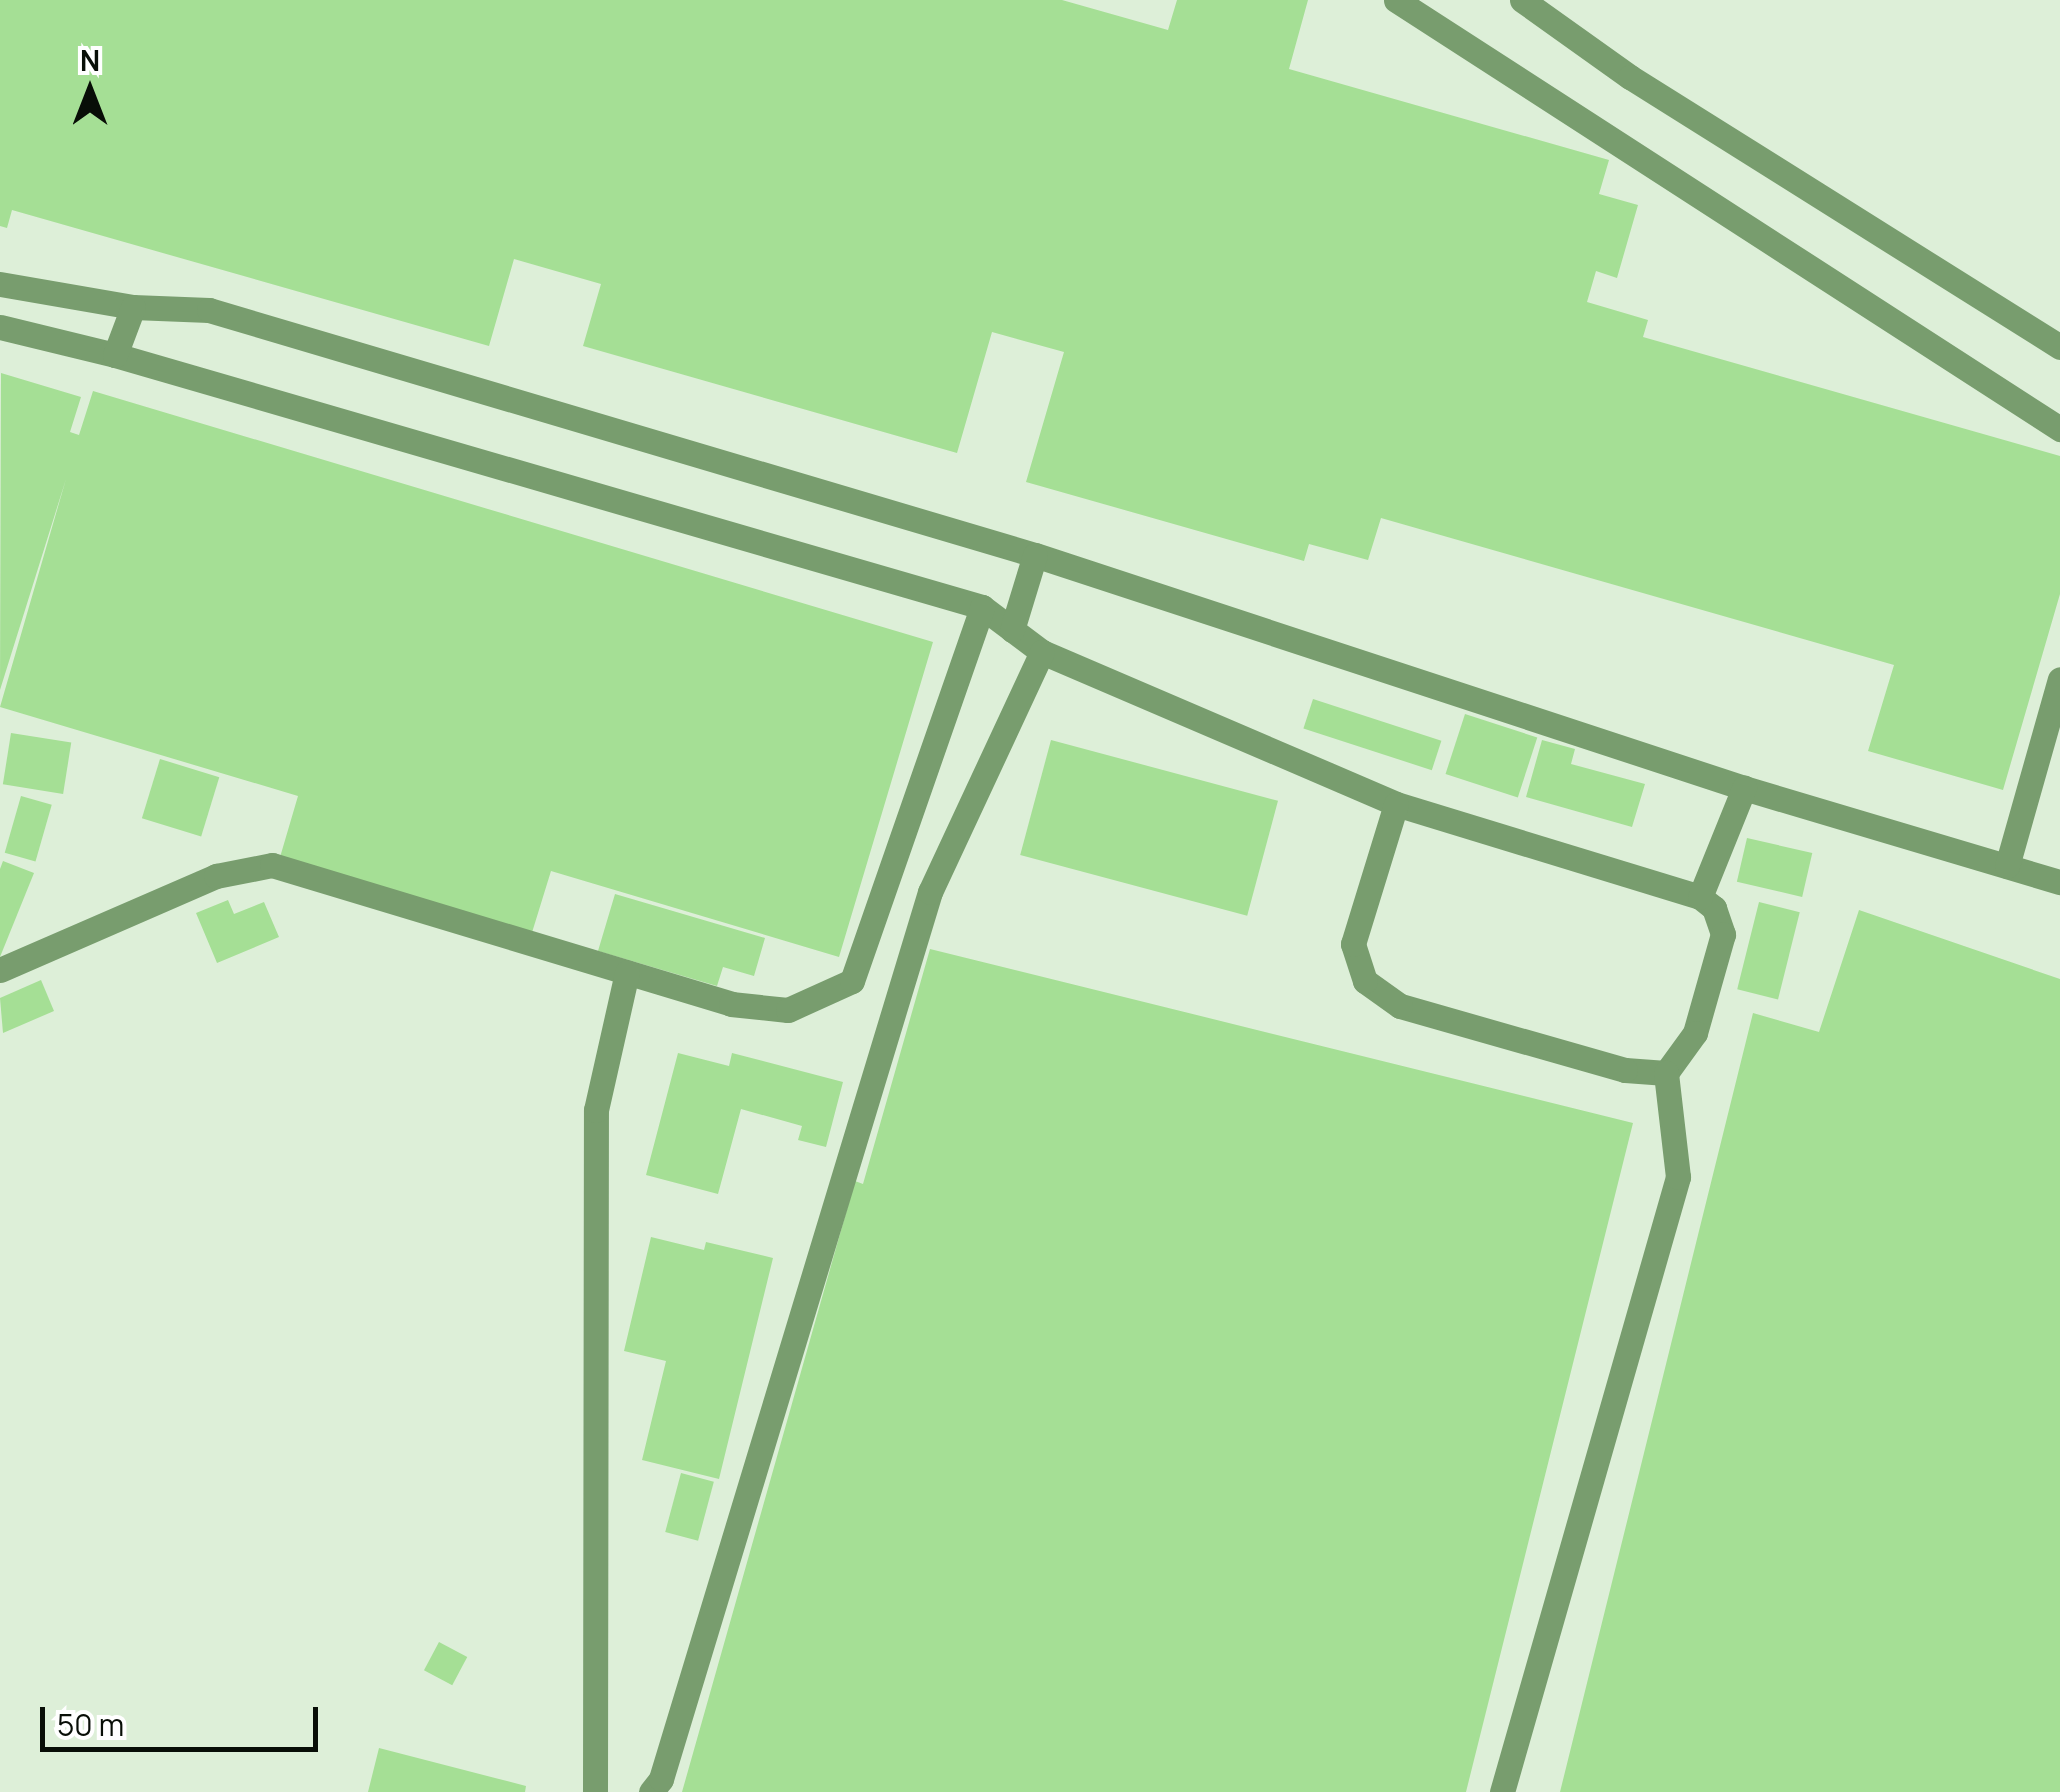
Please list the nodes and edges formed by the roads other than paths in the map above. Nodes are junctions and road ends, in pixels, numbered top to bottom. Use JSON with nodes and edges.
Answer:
{"nodes":[{"id":1,"x":1396,"y":0,"type":"edge"},
{"id":2,"x":1522,"y":0,"type":"edge"},
{"id":3,"x":0,"y":284,"type":"edge"},
{"id":4,"x":133,"y":307,"type":"junction"},
{"id":5,"x":0,"y":327,"type":"edge"},
{"id":6,"x":2060,"y":347,"type":"edge"},
{"id":7,"x":115,"y":355,"type":"junction"},
{"id":8,"x":2060,"y":429,"type":"edge"},
{"id":9,"x":1035,"y":555,"type":"junction"},
{"id":10,"x":982,"y":607,"type":"junction"},
{"id":11,"x":1012,"y":630,"type":"junction"},
{"id":12,"x":1042,"y":652,"type":"junction"},
{"id":13,"x":2060,"y":679,"type":"edge"},
{"id":14,"x":1744,"y":788,"type":"junction"},
{"id":15,"x":1396,"y":804,"type":"junction"},
{"id":16,"x":2007,"y":866,"type":"junction"},
{"id":17,"x":2060,"y":882,"type":"edge"},
{"id":18,"x":1700,"y":897,"type":"junction"},
{"id":19,"x":0,"y":970,"type":"edge"},
{"id":20,"x":627,"y":972,"type":"junction"},
{"id":21,"x":1666,"y":1073,"type":"junction"},
{"id":22,"x":595,"y":1792,"type":"edge"},
{"id":23,"x":651,"y":1792,"type":"edge"},
{"id":24,"x":1502,"y":1792,"type":"edge"}],
"edges":[{"from":1,"to":8,"type":"street"},
{"from":2,"to":6,"type":"street"},
{"from":3,"to":4,"type":"street"},
{"from":4,"to":7,"type":"street"},
{"from":4,"to":9,"type":"street"},
{"from":5,"to":7,"type":"street"},
{"from":7,"to":10,"type":"street"},
{"from":9,"to":11,"type":"street"},
{"from":9,"to":14,"type":"street"},
{"from":10,"to":11,"type":"street"},
{"from":10,"to":20,"type":"street"},
{"from":11,"to":12,"type":"street"},
{"from":12,"to":15,"type":"street"},
{"from":12,"to":23,"type":"street"},
{"from":13,"to":16,"type":"street"},
{"from":14,"to":16,"type":"street"},
{"from":14,"to":18,"type":"street"},
{"from":15,"to":18,"type":"street"},
{"from":15,"to":21,"type":"street"},
{"from":16,"to":17,"type":"street"},
{"from":18,"to":21,"type":"street"},
{"from":19,"to":20,"type":"street"},
{"from":20,"to":22,"type":"street"},
{"from":21,"to":24,"type":"street"}]}
